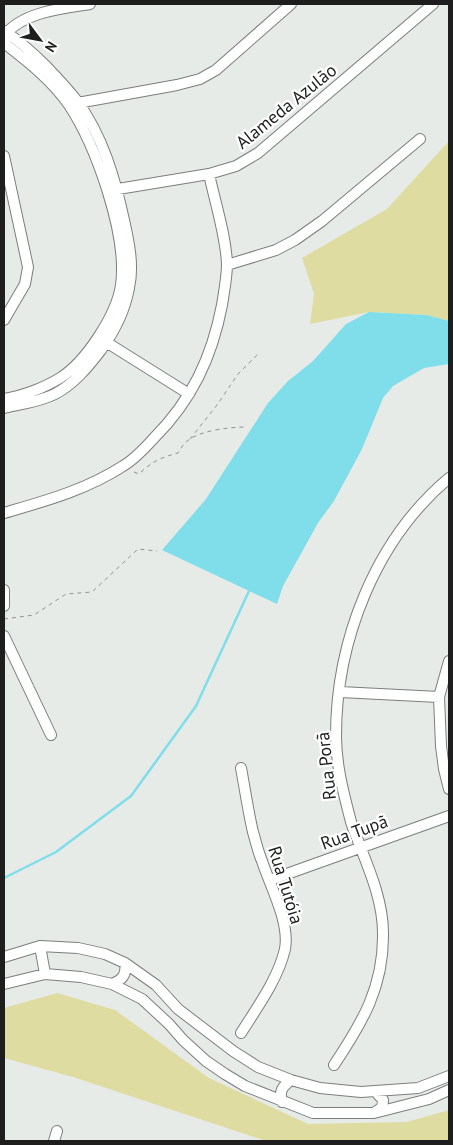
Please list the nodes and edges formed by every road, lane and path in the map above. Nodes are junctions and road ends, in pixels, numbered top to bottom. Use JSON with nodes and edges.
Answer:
{"nodes":[{"id":1,"x":90,"y":4,"type":"edge"},
{"id":2,"x":291,"y":4,"type":"edge"},
{"id":3,"x":433,"y":4,"type":"edge"},
{"id":4,"x":5,"y":36,"type":"edge"},
{"id":5,"x":73,"y":103,"type":"junction"},
{"id":6,"x":420,"y":139,"type":"dead end"},
{"id":7,"x":4,"y":156,"type":"edge"},
{"id":8,"x":209,"y":174,"type":"junction"},
{"id":9,"x":112,"y":190,"type":"junction"},
{"id":10,"x":227,"y":265,"type":"junction"},
{"id":11,"x":4,"y":320,"type":"edge"},
{"id":12,"x":106,"y":342,"type":"junction"},
{"id":13,"x":259,"y":353,"type":"dead end"},
{"id":14,"x":189,"y":394,"type":"junction"},
{"id":15,"x":4,"y":399,"type":"edge"},
{"id":16,"x":4,"y":408,"type":"edge"},
{"id":17,"x":247,"y":427,"type":"dead end"},
{"id":18,"x":189,"y":439,"type":"junction"},
{"id":19,"x":125,"y":465,"type":"junction"},
{"id":20,"x":449,"y":478,"type":"edge"},
{"id":21,"x":4,"y":513,"type":"edge"},
{"id":22,"x":157,"y":551,"type":"dead end"},
{"id":23,"x":4,"y":590,"type":"edge"},
{"id":24,"x":4,"y":606,"type":"edge"},
{"id":25,"x":4,"y":619,"type":"edge"},
{"id":26,"x":4,"y":636,"type":"edge"},
{"id":27,"x":449,"y":661,"type":"edge"},
{"id":28,"x":340,"y":692,"type":"junction"},
{"id":29,"x":439,"y":697,"type":"junction"},
{"id":30,"x":51,"y":735,"type":"dead end"},
{"id":31,"x":241,"y":768,"type":"dead end"},
{"id":32,"x":449,"y":789,"type":"edge"},
{"id":33,"x":449,"y":816,"type":"edge"},
{"id":34,"x":360,"y":847,"type":"junction"},
{"id":35,"x":270,"y":880,"type":"junction"},
{"id":36,"x":40,"y":946,"type":"junction"},
{"id":37,"x":4,"y":958,"type":"edge"},
{"id":38,"x":125,"y":963,"type":"junction"},
{"id":39,"x":45,"y":974,"type":"junction"},
{"id":40,"x":4,"y":984,"type":"edge"},
{"id":41,"x":112,"y":984,"type":"junction"},
{"id":42,"x":241,"y":1033,"type":"dead end"},
{"id":43,"x":334,"y":1065,"type":"dead end"},
{"id":44,"x":449,"y":1076,"type":"edge"},
{"id":45,"x":290,"y":1080,"type":"junction"},
{"id":46,"x":449,"y":1090,"type":"edge"},
{"id":47,"x":375,"y":1091,"type":"junction"},
{"id":48,"x":282,"y":1102,"type":"junction"},
{"id":49,"x":374,"y":1113,"type":"junction"}],
"edges":[{"from":1,"to":4,"type":"street"},
{"from":2,"to":5,"type":"street"},
{"from":3,"to":8,"type":"street","name":"Alameda Azulão"},
{"from":4,"to":5,"type":"street"},
{"from":5,"to":9,"type":"street"},
{"from":6,"to":10,"type":"street"},
{"from":7,"to":11,"type":"street"},
{"from":8,"to":9,"type":"street","name":"Alameda Azulão"},
{"from":8,"to":10,"type":"street"},
{"from":9,"to":12,"type":"street"},
{"from":9,"to":15,"type":"street"},
{"from":10,"to":14,"type":"street"},
{"from":12,"to":14,"type":"street"},
{"from":12,"to":16,"type":"street"},
{"from":13,"to":18,"type":"path"},
{"from":14,"to":19,"type":"street"},
{"from":17,"to":18,"type":"path"},
{"from":18,"to":19,"type":"path"},
{"from":19,"to":21,"type":"street"},
{"from":20,"to":28,"type":"street","name":"Rua Porã"},
{"from":22,"to":25,"type":"path"},
{"from":23,"to":24,"type":"street"},
{"from":26,"to":30,"type":"street"},
{"from":27,"to":29,"type":"street"},
{"from":28,"to":29,"type":"street"},
{"from":28,"to":34,"type":"street","name":"Rua Porã"},
{"from":29,"to":32,"type":"street"},
{"from":31,"to":35,"type":"street","name":"Rua Tutóia"},
{"from":33,"to":34,"type":"street","name":"Rua Tupã"},
{"from":34,"to":35,"type":"street","name":"Rua Tupã"},
{"from":34,"to":43,"type":"street","name":"Rua Porã"},
{"from":35,"to":42,"type":"street","name":"Rua Tutóia"},
{"from":36,"to":37,"type":"street"},
{"from":36,"to":38,"type":"street"},
{"from":36,"to":39,"type":"street"},
{"from":38,"to":41,"type":"street"},
{"from":38,"to":45,"type":"street"},
{"from":39,"to":40,"type":"street"},
{"from":39,"to":41,"type":"street"},
{"from":41,"to":48,"type":"street"},
{"from":44,"to":47,"type":"street"},
{"from":45,"to":47,"type":"street"},
{"from":45,"to":48,"type":"street"},
{"from":46,"to":49,"type":"street"},
{"from":47,"to":49,"type":"street"},
{"from":48,"to":49,"type":"street"}]}
